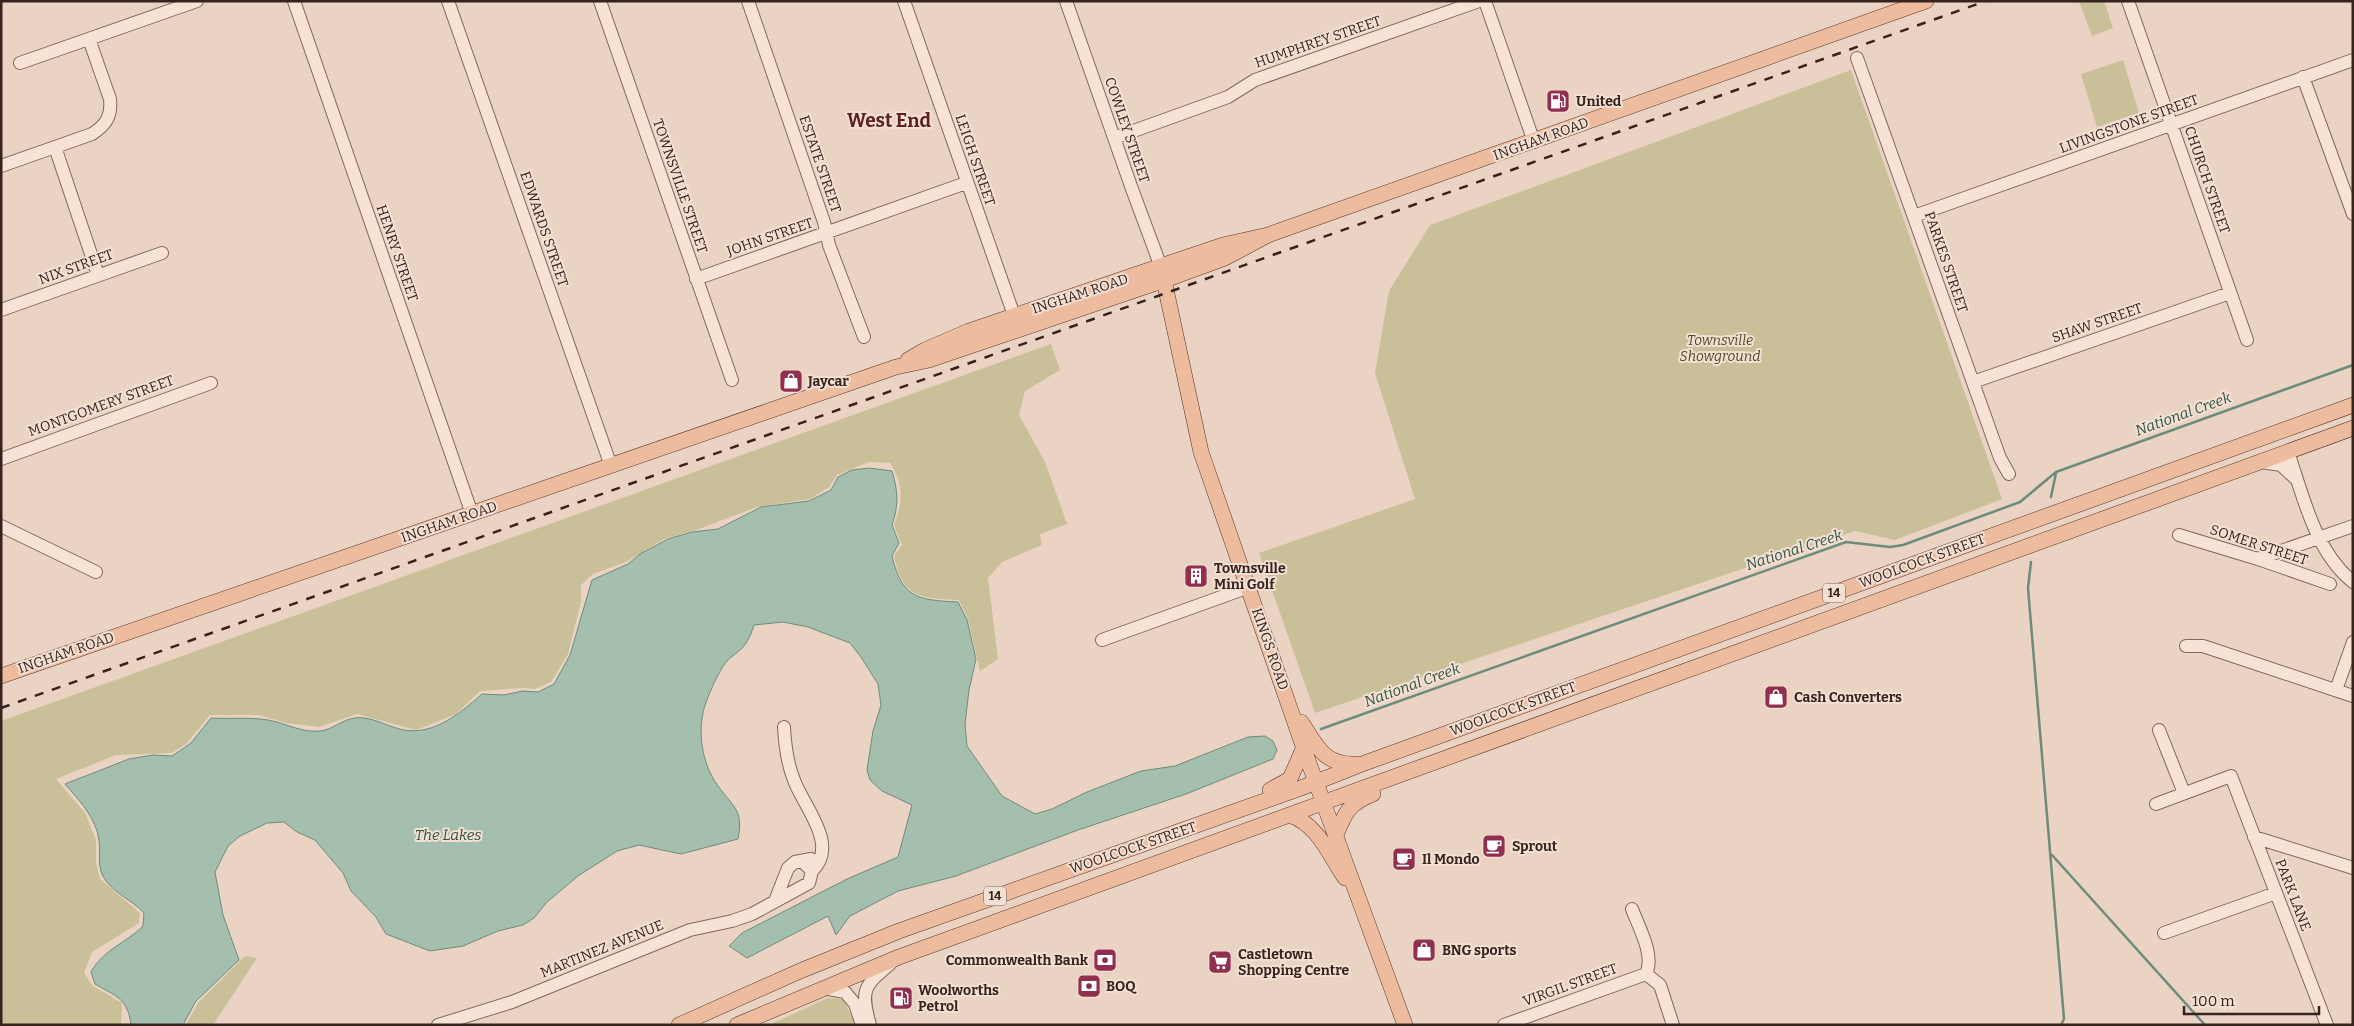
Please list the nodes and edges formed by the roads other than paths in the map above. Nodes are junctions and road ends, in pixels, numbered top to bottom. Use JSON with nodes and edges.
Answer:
{"nodes":[{"id":1,"x":197,"y":1,"type":"edge"},
{"id":2,"x":294,"y":1,"type":"edge"},
{"id":3,"x":448,"y":1,"type":"edge"},
{"id":4,"x":600,"y":1,"type":"edge"},
{"id":5,"x":748,"y":1,"type":"edge"},
{"id":6,"x":904,"y":1,"type":"edge"},
{"id":7,"x":1478,"y":1,"type":"edge"},
{"id":8,"x":1485,"y":1,"type":"edge"},
{"id":9,"x":1926,"y":1,"type":"edge"},
{"id":10,"x":2128,"y":1,"type":"edge"},
{"id":11,"x":1068,"y":2,"type":"edge"},
{"id":12,"x":1895,"y":6,"type":"edge"},
{"id":13,"x":90,"y":39,"type":"junction"},
{"id":14,"x":1857,"y":58,"type":"dead end"},
{"id":15,"x":2353,"y":60,"type":"edge"},
{"id":16,"x":20,"y":63,"type":"dead end"},
{"id":17,"x":2303,"y":77,"type":"junction"},
{"id":18,"x":2172,"y":125,"type":"junction"},
{"id":19,"x":1114,"y":138,"type":"junction"},
{"id":20,"x":1534,"y":142,"type":"junction"},
{"id":21,"x":55,"y":147,"type":"junction"},
{"id":22,"x":1,"y":166,"type":"edge"},
{"id":23,"x":966,"y":184,"type":"junction"},
{"id":24,"x":2353,"y":214,"type":"edge"},
{"id":25,"x":1914,"y":216,"type":"junction"},
{"id":26,"x":826,"y":233,"type":"junction"},
{"id":27,"x":162,"y":253,"type":"dead end"},
{"id":28,"x":1163,"y":274,"type":"junction"},
{"id":29,"x":98,"y":275,"type":"junction"},
{"id":30,"x":696,"y":279,"type":"junction"},
{"id":31,"x":2230,"y":292,"type":"junction"},
{"id":32,"x":1,"y":310,"type":"edge"},
{"id":33,"x":1016,"y":322,"type":"junction"},
{"id":34,"x":864,"y":337,"type":"dead end"},
{"id":35,"x":2247,"y":340,"type":"dead end"},
{"id":36,"x":732,"y":380,"type":"dead end"},
{"id":37,"x":211,"y":382,"type":"dead end"},
{"id":38,"x":1973,"y":382,"type":"junction"},
{"id":39,"x":2353,"y":405,"type":"edge"},
{"id":40,"x":2353,"y":428,"type":"edge"},
{"id":41,"x":2253,"y":442,"type":"junction"},
{"id":42,"x":2288,"y":452,"type":"junction"},
{"id":43,"x":1,"y":459,"type":"edge"},
{"id":44,"x":2261,"y":462,"type":"junction"},
{"id":45,"x":611,"y":466,"type":"junction"},
{"id":46,"x":2009,"y":474,"type":"dead end"},
{"id":47,"x":2299,"y":484,"type":"junction"},
{"id":48,"x":472,"y":514,"type":"junction"},
{"id":49,"x":1,"y":526,"type":"edge"},
{"id":50,"x":2353,"y":526,"type":"edge"},
{"id":51,"x":2179,"y":535,"type":"dead end"},
{"id":52,"x":2319,"y":538,"type":"junction"},
{"id":53,"x":2258,"y":559,"type":"junction"},
{"id":54,"x":96,"y":572,"type":"dead end"},
{"id":55,"x":2353,"y":582,"type":"edge"},
{"id":56,"x":2330,"y":584,"type":"dead end"},
{"id":57,"x":1249,"y":587,"type":"junction"},
{"id":58,"x":1102,"y":640,"type":"dead end"},
{"id":59,"x":2353,"y":642,"type":"edge"},
{"id":60,"x":2186,"y":646,"type":"dead end"},
{"id":61,"x":1,"y":676,"type":"edge"},
{"id":62,"x":2336,"y":690,"type":"junction"},
{"id":63,"x":2353,"y":696,"type":"edge"},
{"id":64,"x":1290,"y":706,"type":"junction"},
{"id":65,"x":1568,"y":714,"type":"junction"},
{"id":66,"x":784,"y":727,"type":"dead end"},
{"id":67,"x":2159,"y":730,"type":"dead end"},
{"id":68,"x":1304,"y":747,"type":"junction"},
{"id":69,"x":1362,"y":764,"type":"junction"},
{"id":70,"x":1316,"y":782,"type":"junction"},
{"id":71,"x":2184,"y":793,"type":"junction"},
{"id":72,"x":1324,"y":802,"type":"junction"},
{"id":73,"x":2156,"y":804,"type":"dead end"},
{"id":74,"x":1289,"y":815,"type":"junction"},
{"id":75,"x":1191,"y":828,"type":"junction"},
{"id":76,"x":1336,"y":835,"type":"junction"},
{"id":77,"x":2254,"y":837,"type":"junction"},
{"id":78,"x":808,"y":867,"type":"junction"},
{"id":79,"x":2353,"y":868,"type":"edge"},
{"id":80,"x":786,"y":876,"type":"junction"},
{"id":81,"x":802,"y":888,"type":"junction"},
{"id":82,"x":2276,"y":893,"type":"junction"},
{"id":83,"x":1359,"y":898,"type":"junction"},
{"id":84,"x":775,"y":901,"type":"junction"},
{"id":85,"x":1632,"y":909,"type":"dead end"},
{"id":86,"x":2164,"y":933,"type":"dead end"},
{"id":87,"x":899,"y":957,"type":"junction"},
{"id":88,"x":1646,"y":974,"type":"junction"},
{"id":89,"x":821,"y":988,"type":"junction"},
{"id":90,"x":438,"y":1025,"type":"edge"},
{"id":91,"x":679,"y":1025,"type":"edge"},
{"id":92,"x":737,"y":1025,"type":"edge"},
{"id":93,"x":862,"y":1025,"type":"edge"},
{"id":94,"x":870,"y":1025,"type":"edge"},
{"id":95,"x":1405,"y":1025,"type":"edge"},
{"id":96,"x":1504,"y":1025,"type":"edge"},
{"id":97,"x":1673,"y":1025,"type":"edge"},
{"id":98,"x":2327,"y":1025,"type":"edge"}],
"edges":[{"from":1,"to":13,"type":"street"},
{"from":2,"to":48,"type":"street","name":"HENRY STREET"},
{"from":3,"to":45,"type":"street","name":"EDWARDS STREET"},
{"from":4,"to":30,"type":"street","name":"TOWNSVILLE STREET"},
{"from":5,"to":26,"type":"street","name":"ESTATE STREET"},
{"from":6,"to":23,"type":"street","name":"LEIGH STREET"},
{"from":7,"to":19,"type":"street","name":"HUMPHREY STREET"},
{"from":8,"to":20,"type":"street"},
{"from":9,"to":12,"type":"main road","name":"INGHAM ROAD"},
{"from":10,"to":18,"type":"street","name":"CHURCH STREET"},
{"from":11,"to":19,"type":"street","name":"COWLEY STREET"},
{"from":12,"to":20,"type":"main road","name":"INGHAM ROAD"},
{"from":13,"to":16,"type":"street"},
{"from":13,"to":21,"type":"street"},
{"from":14,"to":25,"type":"street","name":"PARKES STREET"},
{"from":15,"to":17,"type":"street","name":"LIVINGSTONE STREET"},
{"from":17,"to":18,"type":"street","name":"LIVINGSTONE STREET"},
{"from":17,"to":24,"type":"street"},
{"from":18,"to":25,"type":"street","name":"LIVINGSTONE STREET"},
{"from":18,"to":31,"type":"street","name":"CHURCH STREET"},
{"from":19,"to":28,"type":"street","name":"COWLEY STREET"},
{"from":20,"to":28,"type":"main road","name":"INGHAM ROAD"},
{"from":21,"to":22,"type":"street"},
{"from":21,"to":29,"type":"street"},
{"from":23,"to":26,"type":"street","name":"JOHN STREET"},
{"from":23,"to":33,"type":"street","name":"LEIGH STREET"},
{"from":25,"to":38,"type":"street","name":"PARKES STREET"},
{"from":26,"to":30,"type":"street","name":"JOHN STREET"},
{"from":26,"to":34,"type":"street","name":"ESTATE STREET"},
{"from":27,"to":29,"type":"street","name":"NIX STREET"},
{"from":28,"to":33,"type":"main road","name":"INGHAM ROAD"},
{"from":28,"to":57,"type":"main road","name":"KINGS ROAD"},
{"from":29,"to":32,"type":"street","name":"NIX STREET"},
{"from":30,"to":36,"type":"street","name":"TOWNSVILLE STREET"},
{"from":31,"to":35,"type":"street","name":"CHURCH STREET"},
{"from":31,"to":38,"type":"street","name":"SHAW STREET"},
{"from":33,"to":45,"type":"main road","name":"INGHAM ROAD"},
{"from":37,"to":43,"type":"street","name":"MONTGOMERY STREET"},
{"from":38,"to":46,"type":"street","name":"PARKES STREET"},
{"from":39,"to":41,"type":"main road","name":"WOOLCOCK STREET","number":"14"},
{"from":40,"to":42,"type":"main road","name":"WOOLCOCK STREET","number":"14"},
{"from":41,"to":42,"type":"main road"},
{"from":41,"to":69,"type":"main road","name":"WOOLCOCK STREET","number":"14"},
{"from":42,"to":44,"type":"main road","name":"WOOLCOCK STREET","number":"14"},
{"from":42,"to":47,"type":"street"},
{"from":44,"to":47,"type":"street"},
{"from":44,"to":65,"type":"main road","name":"WOOLCOCK STREET","number":"14"},
{"from":45,"to":48,"type":"main road","name":"INGHAM ROAD"},
{"from":47,"to":52,"type":"street"},
{"from":48,"to":61,"type":"main road","name":"INGHAM ROAD"},
{"from":49,"to":54,"type":"street"},
{"from":50,"to":52,"type":"street"},
{"from":51,"to":53,"type":"street","name":"SOMER STREET"},
{"from":52,"to":53,"type":"street"},
{"from":52,"to":55,"type":"street"},
{"from":53,"to":56,"type":"street","name":"SOMER STREET"},
{"from":57,"to":58,"type":"street"},
{"from":57,"to":64,"type":"main road","name":"KINGS ROAD"},
{"from":59,"to":62,"type":"street"},
{"from":60,"to":62,"type":"street"},
{"from":62,"to":63,"type":"street"},
{"from":64,"to":68,"type":"main road","name":"KINGS ROAD"},
{"from":64,"to":69,"type":"main road"},
{"from":65,"to":72,"type":"main road","name":"WOOLCOCK STREET","number":"14"},
{"from":65,"to":76,"type":"main road"},
{"from":66,"to":78,"type":"street"},
{"from":67,"to":71,"type":"street"},
{"from":68,"to":70,"type":"main road","name":"KINGS ROAD"},
{"from":68,"to":75,"type":"main road"},
{"from":69,"to":70,"type":"main road","name":"WOOLCOCK STREET","number":"14"},
{"from":70,"to":72,"type":"main road","name":"KINGS ROAD"},
{"from":70,"to":75,"type":"main road","name":"WOOLCOCK STREET","number":"14"},
{"from":71,"to":73,"type":"street"},
{"from":71,"to":77,"type":"street","name":"PARK LANE"},
{"from":72,"to":74,"type":"main road","name":"WOOLCOCK STREET","number":"14"},
{"from":72,"to":76,"type":"main road","name":"KINGS ROAD"},
{"from":74,"to":83,"type":"main road"},
{"from":74,"to":87,"type":"main road","name":"WOOLCOCK STREET","number":"14"},
{"from":75,"to":91,"type":"main road","name":"WOOLCOCK STREET","number":"14"},
{"from":76,"to":83,"type":"main road","name":"KINGS ROAD"},
{"from":77,"to":79,"type":"street"},
{"from":77,"to":82,"type":"street","name":"PARK LANE"},
{"from":78,"to":80,"type":"street"},
{"from":78,"to":81,"type":"street"},
{"from":80,"to":81,"type":"street"},
{"from":80,"to":84,"type":"street"},
{"from":81,"to":84,"type":"street","name":"MARTINEZ AVENUE"},
{"from":82,"to":86,"type":"street"},
{"from":82,"to":98,"type":"street","name":"PARK LANE"},
{"from":83,"to":95,"type":"main road","name":"KINGS ROAD"},
{"from":84,"to":90,"type":"street","name":"MARTINEZ AVENUE"},
{"from":85,"to":88,"type":"street"},
{"from":87,"to":89,"type":"main road","name":"WOOLCOCK STREET","number":"14"},
{"from":87,"to":94,"type":"street"},
{"from":88,"to":96,"type":"street","name":"VIRGIL STREET"},
{"from":88,"to":97,"type":"street"},
{"from":89,"to":92,"type":"main road","name":"WOOLCOCK STREET","number":"14"},
{"from":89,"to":93,"type":"street"}]}
